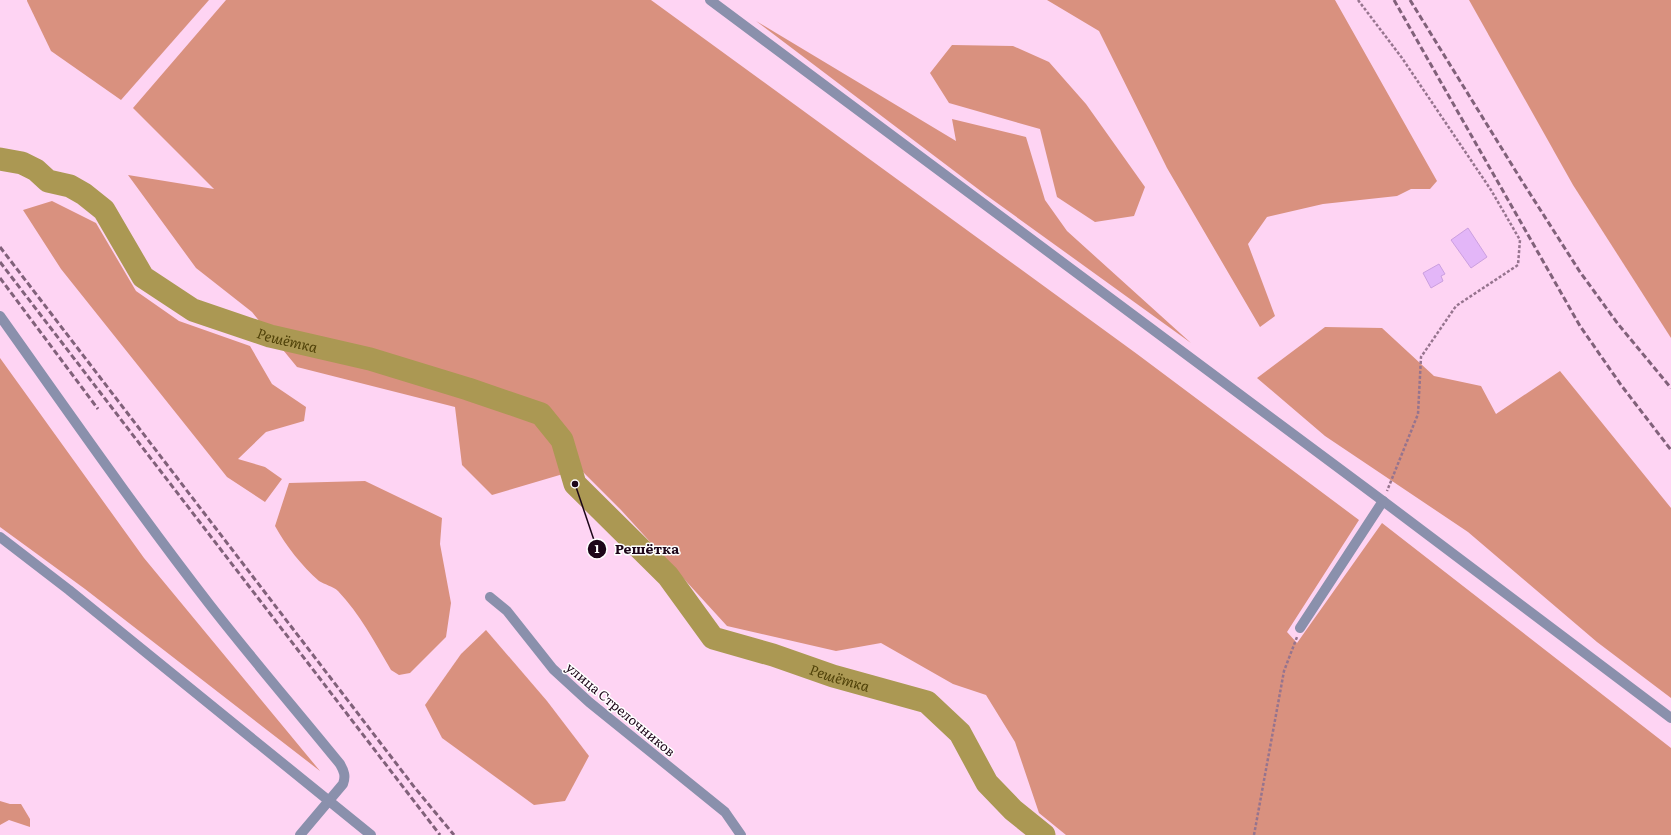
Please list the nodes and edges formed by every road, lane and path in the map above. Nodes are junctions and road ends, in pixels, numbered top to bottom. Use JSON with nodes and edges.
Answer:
{"nodes":[{"id":1,"x":710,"y":0,"type":"edge"},
{"id":2,"x":1358,"y":0,"type":"edge"},
{"id":3,"x":0,"y":316,"type":"edge"},
{"id":4,"x":1383,"y":501,"type":"junction"},
{"id":5,"x":0,"y":537,"type":"edge"},
{"id":6,"x":490,"y":597,"type":"dead end"},
{"id":7,"x":1300,"y":628,"type":"joint"},
{"id":8,"x":1671,"y":718,"type":"edge"},
{"id":9,"x":330,"y":800,"type":"junction"},
{"id":10,"x":300,"y":835,"type":"edge"},
{"id":11,"x":371,"y":835,"type":"edge"},
{"id":12,"x":741,"y":835,"type":"edge"},
{"id":13,"x":1254,"y":835,"type":"edge"}],
"edges":[{"from":1,"to":4,"type":"street"},
{"from":2,"to":4,"type":"path"},
{"from":3,"to":9,"type":"street"},
{"from":4,"to":7,"type":"street"},
{"from":4,"to":8,"type":"street"},
{"from":5,"to":9,"type":"street"},
{"from":6,"to":12,"type":"street","name":"улица Стрелочников"},
{"from":7,"to":13,"type":"path"},
{"from":9,"to":10,"type":"street"},
{"from":9,"to":11,"type":"street"}]}
